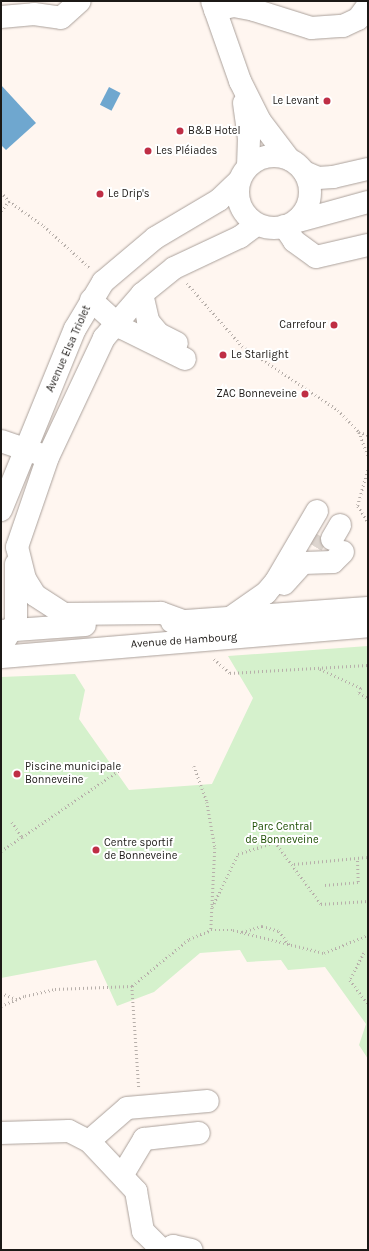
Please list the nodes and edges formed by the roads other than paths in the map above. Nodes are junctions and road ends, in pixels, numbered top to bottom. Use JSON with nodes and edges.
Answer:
{"nodes":[{"id":1,"x":80,"y":1,"type":"edge"},
{"id":2,"x":213,"y":5,"type":"edge"},
{"id":3,"x":368,"y":6,"type":"edge"},
{"id":4,"x":1,"y":17,"type":"edge"},
{"id":5,"x":240,"y":81,"type":"junction"},
{"id":6,"x":297,"y":165,"type":"junction"},
{"id":7,"x":368,"y":169,"type":"edge"},
{"id":8,"x":244,"y":173,"type":"junction"},
{"id":9,"x":368,"y":202,"type":"edge"},
{"id":10,"x":294,"y":223,"type":"junction"},
{"id":11,"x":257,"y":224,"type":"junction"},
{"id":12,"x":368,"y":235,"type":"edge"},
{"id":13,"x":368,"y":244,"type":"edge"},
{"id":14,"x":142,"y":294,"type":"junction"},
{"id":15,"x":92,"y":300,"type":"junction"},
{"id":16,"x":115,"y":323,"type":"junction"},
{"id":17,"x":1,"y":441,"type":"edge"},
{"id":18,"x":25,"y":450,"type":"junction"},
{"id":19,"x":48,"y":457,"type":"junction"},
{"id":20,"x":1,"y":510,"type":"edge"},
{"id":21,"x":331,"y":537,"type":"junction"},
{"id":22,"x":17,"y":547,"type":"junction"},
{"id":23,"x":287,"y":562,"type":"junction"},
{"id":24,"x":266,"y":593,"type":"junction"},
{"id":25,"x":368,"y":608,"type":"edge"},
{"id":26,"x":230,"y":618,"type":"junction"},
{"id":27,"x":186,"y":622,"type":"junction"},
{"id":28,"x":368,"y":626,"type":"edge"},
{"id":29,"x":5,"y":635,"type":"edge"},
{"id":30,"x":1,"y":657,"type":"edge"},
{"id":31,"x":208,"y":1101,"type":"dead end"},
{"id":32,"x":1,"y":1133,"type":"edge"},
{"id":33,"x":199,"y":1134,"type":"dead end"},
{"id":34,"x":90,"y":1141,"type":"junction"},
{"id":35,"x":123,"y":1174,"type":"junction"},
{"id":36,"x":162,"y":1250,"type":"edge"},
{"id":37,"x":166,"y":1250,"type":"edge"},
{"id":38,"x":192,"y":1250,"type":"edge"}],
"edges":[{"from":1,"to":4,"type":"street"},
{"from":2,"to":3,"type":"street"},
{"from":2,"to":5,"type":"street"},
{"from":5,"to":6,"type":"street"},
{"from":5,"to":8,"type":"street"},
{"from":6,"to":7,"type":"street"},
{"from":6,"to":8,"type":"street"},
{"from":6,"to":10,"type":"street"},
{"from":8,"to":11,"type":"street"},
{"from":8,"to":15,"type":"street","name":"Avenue Elsa Triolet"},
{"from":9,"to":10,"type":"street"},
{"from":10,"to":11,"type":"street"},
{"from":10,"to":12,"type":"street"},
{"from":10,"to":13,"type":"street"},
{"from":11,"to":14,"type":"street"},
{"from":14,"to":16,"type":"street"},
{"from":14,"to":16,"type":"street"},
{"from":15,"to":16,"type":"street"},
{"from":15,"to":18,"type":"street","name":"Avenue Elsa Triolet"},
{"from":16,"to":19,"type":"street"},
{"from":17,"to":18,"type":"street"},
{"from":18,"to":19,"type":"street"},
{"from":18,"to":20,"type":"street","name":"Avenue Elsa Triolet"},
{"from":19,"to":22,"type":"street"},
{"from":21,"to":23,"type":"street"},
{"from":21,"to":23,"type":"street"},
{"from":21,"to":24,"type":"street"},
{"from":22,"to":27,"type":"street"},
{"from":22,"to":29,"type":"street"},
{"from":23,"to":24,"type":"street"},
{"from":24,"to":26,"type":"street"},
{"from":25,"to":26,"type":"street","name":"Avenue de Hambourg"},
{"from":26,"to":27,"type":"street","name":"Avenue de Hambourg"},
{"from":27,"to":29,"type":"street","name":"Avenue de Hambourg"},
{"from":28,"to":30,"type":"street","name":"Avenue de Hambourg"},
{"from":31,"to":34,"type":"street"},
{"from":32,"to":34,"type":"street"},
{"from":33,"to":35,"type":"street"},
{"from":34,"to":35,"type":"street"},
{"from":35,"to":36,"type":"street"},
{"from":37,"to":38,"type":"street"}]}
